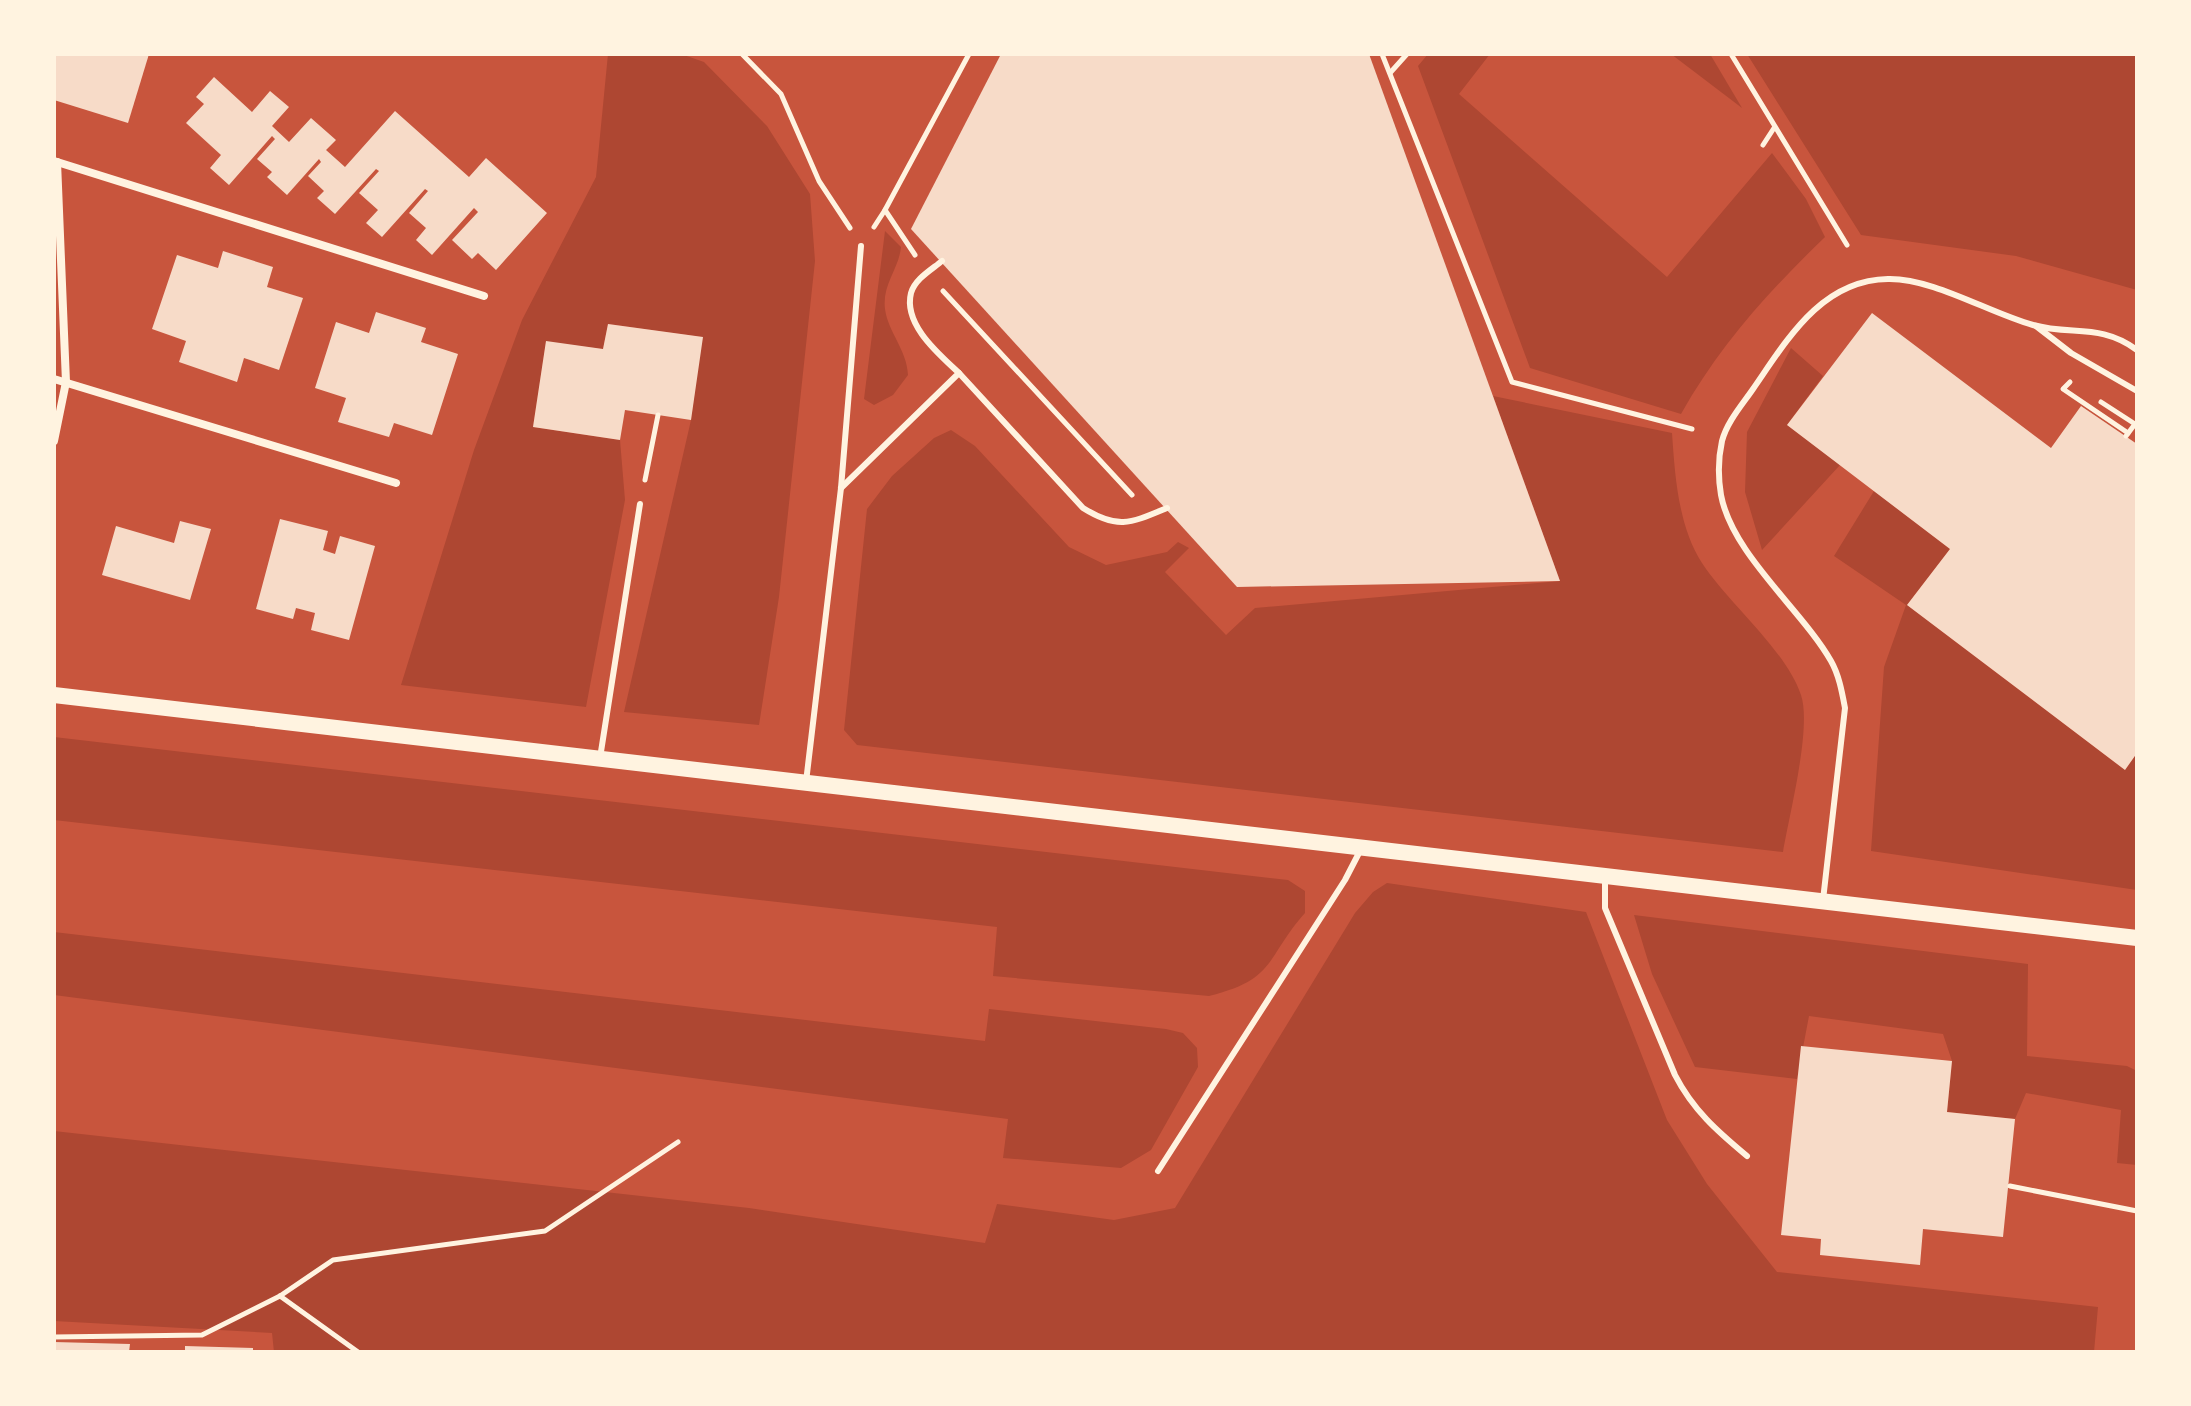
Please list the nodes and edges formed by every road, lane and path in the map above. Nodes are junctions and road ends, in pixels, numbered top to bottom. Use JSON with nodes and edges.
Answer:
{"nodes":[{"id":1,"x":742,"y":54,"type":"edge"},
{"id":2,"x":969,"y":54,"type":"edge"},
{"id":3,"x":1382,"y":54,"type":"edge"},
{"id":4,"x":1407,"y":54,"type":"edge"},
{"id":5,"x":1731,"y":54,"type":"edge"},
{"id":6,"x":1390,"y":73,"type":"junction"},
{"id":7,"x":1774,"y":128,"type":"junction"},
{"id":8,"x":1763,"y":145,"type":"dead end"},
{"id":9,"x":56,"y":161,"type":"edge"},
{"id":10,"x":1847,"y":245,"type":"dead end"},
{"id":11,"x":861,"y":246,"type":"joint"},
{"id":12,"x":942,"y":261,"type":"dead end"},
{"id":13,"x":927,"y":273,"type":"junction"},
{"id":14,"x":484,"y":296,"type":"dead end"},
{"id":15,"x":2036,"y":326,"type":"junction"},
{"id":16,"x":2137,"y":350,"type":"edge"},
{"id":17,"x":959,"y":373,"type":"junction"},
{"id":18,"x":54,"y":379,"type":"edge"},
{"id":19,"x":66,"y":382,"type":"junction"},
{"id":20,"x":2082,"y":390,"type":"dead end"},
{"id":21,"x":2137,"y":391,"type":"edge"},
{"id":22,"x":2095,"y":398,"type":"dead end"},
{"id":23,"x":658,"y":415,"type":"dead end"},
{"id":24,"x":1692,"y":429,"type":"dead end"},
{"id":25,"x":54,"y":441,"type":"edge"},
{"id":26,"x":396,"y":483,"type":"dead end"},
{"id":27,"x":841,"y":488,"type":"junction"},
{"id":28,"x":640,"y":504,"type":"joint"},
{"id":29,"x":1167,"y":508,"type":"dead end"},
{"id":30,"x":1151,"y":515,"type":"junction"},
{"id":31,"x":54,"y":695,"type":"edge"},
{"id":32,"x":600,"y":758,"type":"junction"},
{"id":33,"x":806,"y":782,"type":"junction"},
{"id":34,"x":1361,"y":848,"type":"junction"},
{"id":35,"x":1605,"y":877,"type":"junction"},
{"id":36,"x":1822,"y":904,"type":"junction"},
{"id":37,"x":2137,"y":938,"type":"edge"},
{"id":38,"x":678,"y":1142,"type":"dead end"},
{"id":39,"x":1747,"y":1156,"type":"dead end"},
{"id":40,"x":1158,"y":1171,"type":"dead end"},
{"id":41,"x":2010,"y":1186,"type":"dead end"},
{"id":42,"x":2137,"y":1211,"type":"edge"},
{"id":43,"x":280,"y":1296,"type":"junction"},
{"id":44,"x":54,"y":1337,"type":"edge"},
{"id":45,"x":358,"y":1352,"type":"edge"}],
"edges":[{"from":1,"to":11,"type":"path"},
{"from":2,"to":13,"type":"path"},
{"from":3,"to":6,"type":"path"},
{"from":4,"to":6,"type":"path"},
{"from":5,"to":7,"type":"path"},
{"from":6,"to":24,"type":"path"},
{"from":7,"to":8,"type":"path"},
{"from":7,"to":10,"type":"path"},
{"from":9,"to":14,"type":"street"},
{"from":9,"to":19,"type":"street"},
{"from":11,"to":27,"type":"lane"},
{"from":12,"to":13,"type":"lane"},
{"from":13,"to":17,"type":"lane"},
{"from":13,"to":30,"type":"path"},
{"from":15,"to":16,"type":"lane"},
{"from":15,"to":21,"type":"lane"},
{"from":15,"to":36,"type":"lane"},
{"from":17,"to":27,"type":"lane"},
{"from":17,"to":30,"type":"lane"},
{"from":18,"to":19,"type":"street"},
{"from":19,"to":25,"type":"street"},
{"from":19,"to":26,"type":"street"},
{"from":20,"to":22,"type":"path"},
{"from":23,"to":28,"type":"path"},
{"from":27,"to":33,"type":"lane"},
{"from":28,"to":32,"type":"lane"},
{"from":29,"to":30,"type":"lane"},
{"from":31,"to":32,"type":"main road"},
{"from":32,"to":33,"type":"main road"},
{"from":33,"to":34,"type":"main road"},
{"from":34,"to":35,"type":"main road"},
{"from":34,"to":40,"type":"lane"},
{"from":35,"to":36,"type":"main road"},
{"from":35,"to":39,"type":"lane"},
{"from":36,"to":37,"type":"main road"},
{"from":38,"to":43,"type":"path"},
{"from":41,"to":42,"type":"path"},
{"from":43,"to":44,"type":"path"},
{"from":43,"to":45,"type":"path"}]}
